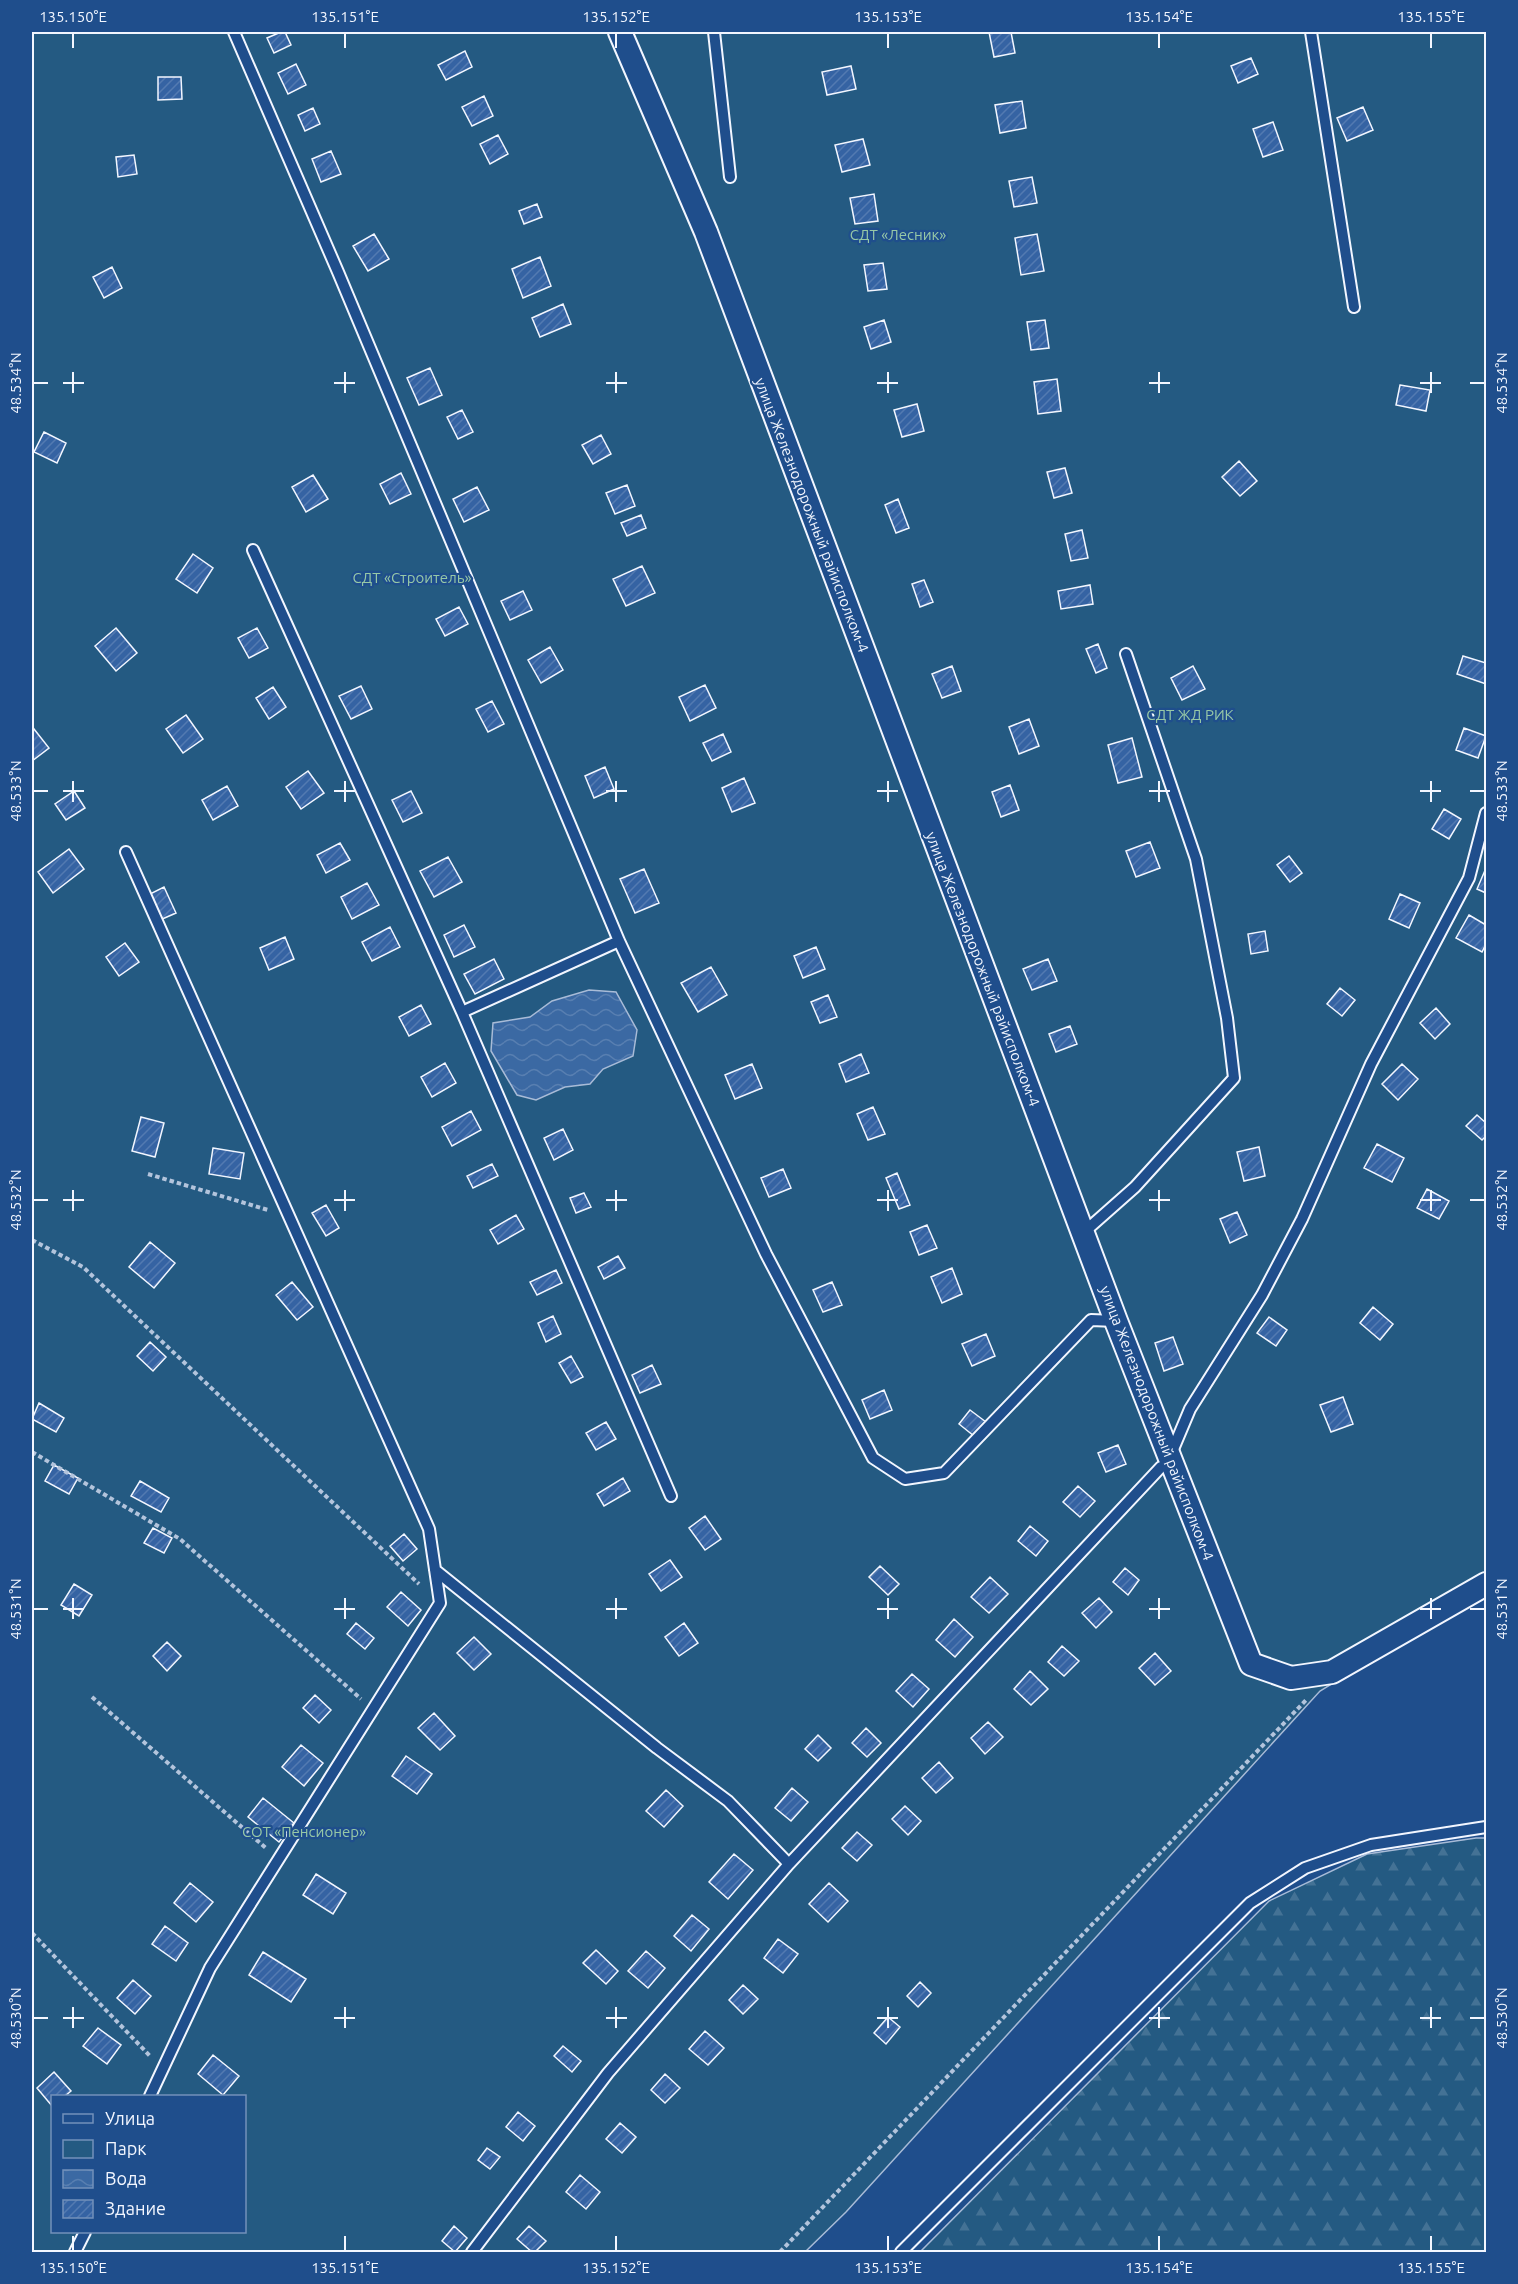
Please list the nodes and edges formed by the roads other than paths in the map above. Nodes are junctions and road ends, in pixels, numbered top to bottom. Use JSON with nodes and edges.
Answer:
{"nodes":[{"id":1,"x":234,"y":32,"type":"edge"},
{"id":2,"x":620,"y":32,"type":"edge"},
{"id":3,"x":714,"y":32,"type":"edge"},
{"id":4,"x":1311,"y":32,"type":"edge"},
{"id":5,"x":730,"y":177,"type":"dead end"},
{"id":6,"x":1354,"y":307,"type":"dead end"},
{"id":7,"x":253,"y":550,"type":"dead end"},
{"id":8,"x":1126,"y":654,"type":"dead end"},
{"id":9,"x":1486,"y":813,"type":"edge"},
{"id":10,"x":126,"y":852,"type":"dead end"},
{"id":11,"x":618,"y":941,"type":"junction"},
{"id":12,"x":462,"y":1012,"type":"junction"},
{"id":13,"x":1083,"y":1233,"type":"junction"},
{"id":14,"x":1116,"y":1321,"type":"junction"},
{"id":15,"x":1166,"y":1462,"type":"junction"},
{"id":16,"x":671,"y":1496,"type":"dead end"},
{"id":17,"x":435,"y":1570,"type":"junction"},
{"id":18,"x":1486,"y":1584,"type":"edge"},
{"id":19,"x":1486,"y":1827,"type":"edge"},
{"id":20,"x":789,"y":1863,"type":"junction"},
{"id":21,"x":151,"y":2095,"type":"edge"},
{"id":22,"x":85,"y":2233,"type":"edge"},
{"id":23,"x":75,"y":2253,"type":"edge"},
{"id":24,"x":472,"y":2253,"type":"edge"},
{"id":25,"x":901,"y":2253,"type":"edge"}],
"edges":[{"from":1,"to":11,"type":"lane"},
{"from":2,"to":13,"type":"street","name":"улица Железнодорожный райисполком-4"},
{"from":3,"to":5,"type":"lane"},
{"from":4,"to":6,"type":"lane"},
{"from":7,"to":12,"type":"lane"},
{"from":8,"to":13,"type":"lane"},
{"from":9,"to":15,"type":"lane"},
{"from":10,"to":17,"type":"lane"},
{"from":11,"to":12,"type":"lane"},
{"from":11,"to":14,"type":"lane"},
{"from":12,"to":16,"type":"lane"},
{"from":13,"to":14,"type":"street","name":"улица Железнодорожный райисполком-4"},
{"from":14,"to":15,"type":"street","name":"улица Железнодорожный райисполком-4"},
{"from":15,"to":18,"type":"street","name":"улица Железнодорожный райисполком-4"},
{"from":15,"to":20,"type":"lane"},
{"from":17,"to":20,"type":"lane"},
{"from":17,"to":21,"type":"lane"},
{"from":19,"to":25,"type":"lane"},
{"from":20,"to":24,"type":"lane"},
{"from":22,"to":23,"type":"lane"}]}
